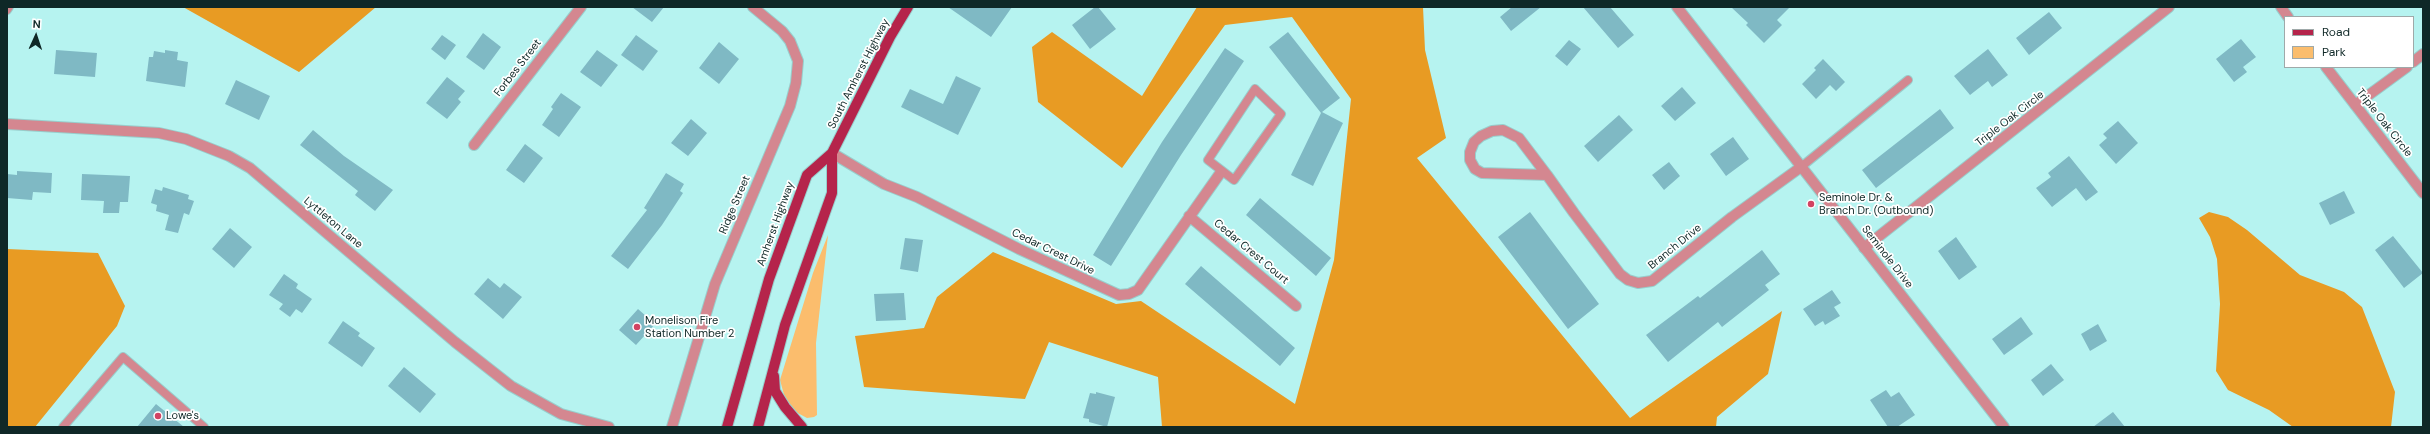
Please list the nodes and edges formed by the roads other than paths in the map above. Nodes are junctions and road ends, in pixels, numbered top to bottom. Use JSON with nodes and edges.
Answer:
{"nodes":[{"id":1,"x":9,"y":7,"type":"edge"},
{"id":2,"x":581,"y":7,"type":"edge"},
{"id":3,"x":753,"y":7,"type":"edge"},
{"id":4,"x":908,"y":7,"type":"edge"},
{"id":5,"x":1677,"y":7,"type":"edge"},
{"id":6,"x":2169,"y":7,"type":"edge"},
{"id":7,"x":2281,"y":7,"type":"edge"},
{"id":8,"x":7,"y":10,"type":"edge"},
{"id":9,"x":2287,"y":16,"type":"edge"},
{"id":10,"x":2423,"y":54,"type":"edge"},
{"id":11,"x":2414,"y":61,"type":"edge"},
{"id":12,"x":2327,"y":68,"type":"edge"},
{"id":13,"x":2406,"y":68,"type":"edge"},
{"id":14,"x":1908,"y":80,"type":"dead end"},
{"id":15,"x":2355,"y":105,"type":"junction"},
{"id":16,"x":7,"y":124,"type":"edge"},
{"id":17,"x":474,"y":145,"type":"dead end"},
{"id":18,"x":832,"y":153,"type":"junction"},
{"id":19,"x":1801,"y":167,"type":"junction"},
{"id":20,"x":1222,"y":172,"type":"junction"},
{"id":21,"x":1547,"y":175,"type":"junction"},
{"id":22,"x":2423,"y":193,"type":"edge"},
{"id":23,"x":1190,"y":216,"type":"junction"},
{"id":24,"x":1864,"y":248,"type":"junction"},
{"id":25,"x":1296,"y":306,"type":"dead end"},
{"id":26,"x":774,"y":364,"type":"junction"},
{"id":27,"x":63,"y":427,"type":"edge"},
{"id":28,"x":204,"y":427,"type":"edge"},
{"id":29,"x":609,"y":427,"type":"edge"},
{"id":30,"x":672,"y":427,"type":"edge"},
{"id":31,"x":727,"y":427,"type":"edge"},
{"id":32,"x":758,"y":427,"type":"edge"},
{"id":33,"x":802,"y":427,"type":"edge"},
{"id":34,"x":2004,"y":427,"type":"edge"}],
"edges":[{"from":1,"to":8,"type":"lane"},
{"from":2,"to":17,"type":"street","name":"Forbes Street"},
{"from":3,"to":30,"type":"street","name":"Ridge Street"},
{"from":4,"to":18,"type":"main road","name":"South Amherst Highway"},
{"from":5,"to":19,"type":"street","name":"Seminole Drive"},
{"from":6,"to":24,"type":"street","name":"Triple Oak Circle"},
{"from":7,"to":9,"type":"street"},
{"from":10,"to":11,"type":"street"},
{"from":12,"to":15,"type":"street","name":"Triple Oak Circle"},
{"from":13,"to":15,"type":"street"},
{"from":14,"to":19,"type":"lane"},
{"from":15,"to":22,"type":"street","name":"Triple Oak Circle"},
{"from":16,"to":29,"type":"street","name":"Lyttleton Lane"},
{"from":18,"to":23,"type":"street","name":"Cedar Crest Drive"},
{"from":18,"to":26,"type":"main road"},
{"from":18,"to":31,"type":"main road","name":"Amherst Highway"},
{"from":19,"to":21,"type":"street","name":"Branch Drive"},
{"from":19,"to":24,"type":"street","name":"Seminole Drive"},
{"from":20,"to":20,"type":"lane"},
{"from":20,"to":23,"type":"street","name":"Cedar Crest Drive"},
{"from":21,"to":21,"type":"street","name":"Branch Drive"},
{"from":23,"to":25,"type":"street","name":"Cedar Crest Court"},
{"from":24,"to":34,"type":"street","name":"Seminole Drive"},
{"from":26,"to":32,"type":"main road"},
{"from":26,"to":33,"type":"main road"},
{"from":27,"to":28,"type":"lane"}]}
